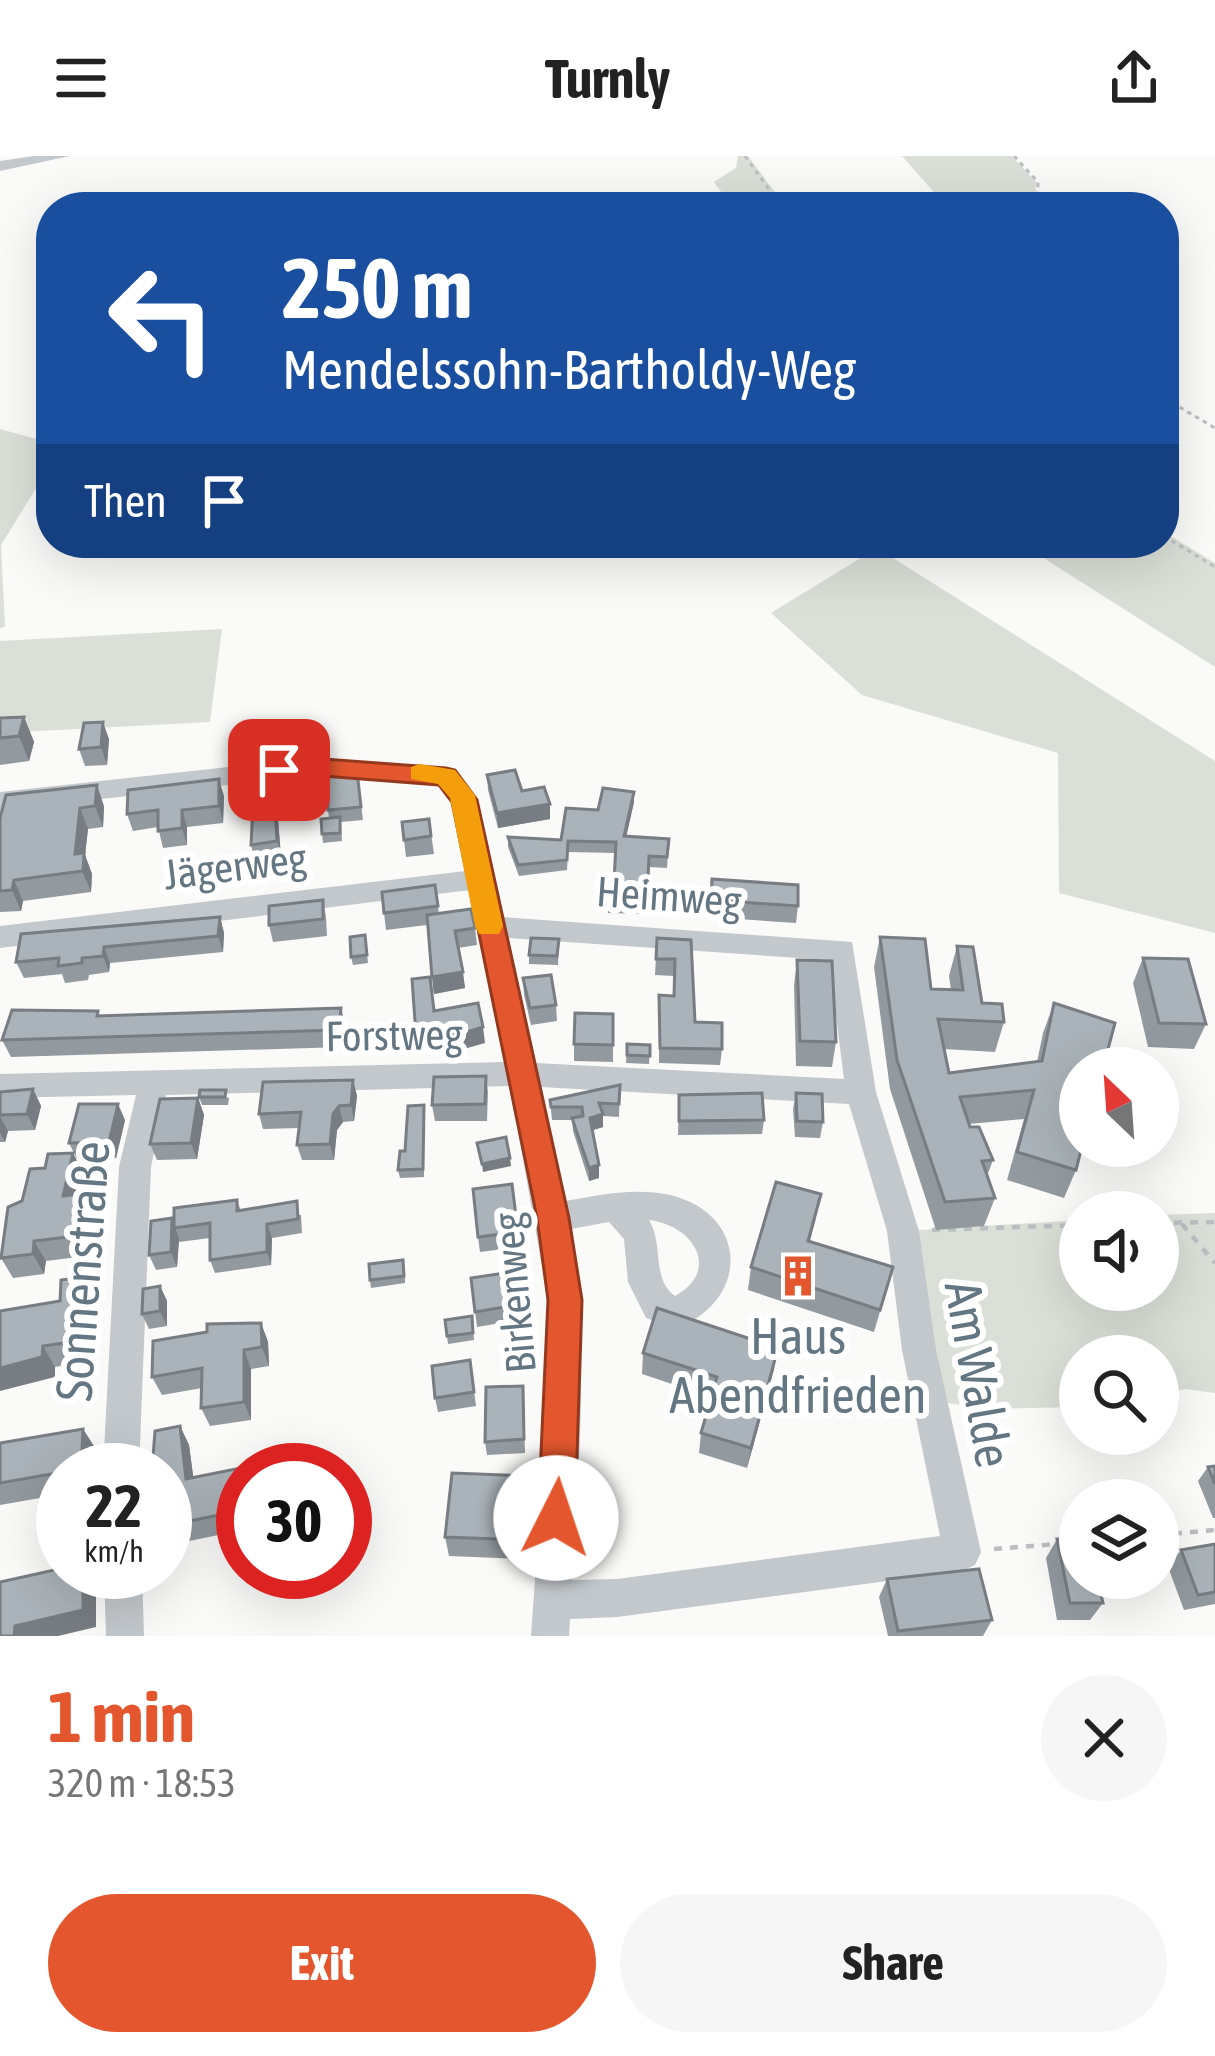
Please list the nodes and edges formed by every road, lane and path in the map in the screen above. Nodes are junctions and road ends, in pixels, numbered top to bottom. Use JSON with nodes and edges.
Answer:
{"nodes":[{"id":1,"x":62,"y":156,"type":"edge"},
{"id":2,"x":745,"y":156,"type":"edge"},
{"id":3,"x":1014,"y":156,"type":"edge"},
{"id":4,"x":0,"y":166,"type":"edge"},
{"id":5,"x":771,"y":192,"type":"edge"},
{"id":6,"x":1037,"y":192,"type":"edge"},
{"id":7,"x":1179,"y":407,"type":"edge"},
{"id":8,"x":1215,"y":428,"type":"edge"},
{"id":9,"x":1179,"y":545,"type":"edge"},
{"id":10,"x":1215,"y":567,"type":"edge"},
{"id":11,"x":0,"y":801,"type":"edge"},
{"id":12,"x":479,"y":879,"type":"junction"},
{"id":13,"x":489,"y":926,"type":"junction"},
{"id":14,"x":0,"y":937,"type":"edge"},
{"id":15,"x":842,"y":950,"type":"joint"},
{"id":16,"x":520,"y":1074,"type":"junction"},
{"id":17,"x":154,"y":1082,"type":"junction"},
{"id":18,"x":0,"y":1086,"type":"edge"},
{"id":19,"x":861,"y":1092,"type":"junction"},
{"id":20,"x":617,"y":1209,"type":"dead end"},
{"id":21,"x":553,"y":1218,"type":"junction"},
{"id":22,"x":1181,"y":1222,"type":"joint"},
{"id":23,"x":1215,"y":1222,"type":"edge"},
{"id":24,"x":1059,"y":1227,"type":"edge"},
{"id":25,"x":903,"y":1231,"type":"junction"},
{"id":26,"x":1215,"y":1263,"type":"edge"},
{"id":27,"x":122,"y":1443,"type":"edge"},
{"id":28,"x":1215,"y":1530,"type":"edge"},
{"id":29,"x":1179,"y":1533,"type":"edge"},
{"id":30,"x":1056,"y":1544,"type":"edge"},
{"id":31,"x":962,"y":1552,"type":"junction"},
{"id":32,"x":124,"y":1599,"type":"edge"},
{"id":33,"x":550,"y":1618,"type":"edge"},
{"id":34,"x":125,"y":1636,"type":"edge"}],
"edges":[{"from":1,"to":4,"type":"street"},
{"from":2,"to":5,"type":"path"},
{"from":3,"to":6,"type":"path"},
{"from":7,"to":8,"type":"path"},
{"from":9,"to":10,"type":"path"},
{"from":11,"to":12,"type":"street","name":"Birkenweg"},
{"from":12,"to":13,"type":"street","name":"Birkenweg"},
{"from":12,"to":14,"type":"street","name":"Jägerweg"},
{"from":13,"to":15,"type":"street","name":"Heimweg"},
{"from":13,"to":16,"type":"street","name":"Birkenweg"},
{"from":15,"to":19,"type":"street","name":"Am Walde"},
{"from":16,"to":17,"type":"street","name":"Forstweg"},
{"from":16,"to":19,"type":"street","name":"Forstweg"},
{"from":16,"to":21,"type":"street","name":"Birkenweg"},
{"from":17,"to":18,"type":"street","name":"Forstweg"},
{"from":17,"to":27,"type":"street","name":"Sonnenstraße"},
{"from":19,"to":25,"type":"street","name":"Am Walde"},
{"from":20,"to":21,"type":"street"},
{"from":21,"to":33,"type":"street","name":"Birkenweg"},
{"from":22,"to":23,"type":"path"},
{"from":22,"to":26,"type":"path"},
{"from":24,"to":25,"type":"path"},
{"from":25,"to":31,"type":"street","name":"Am Walde"},
{"from":28,"to":29,"type":"path"},
{"from":30,"to":31,"type":"path"},
{"from":31,"to":33,"type":"street"},
{"from":32,"to":34,"type":"street"}]}
